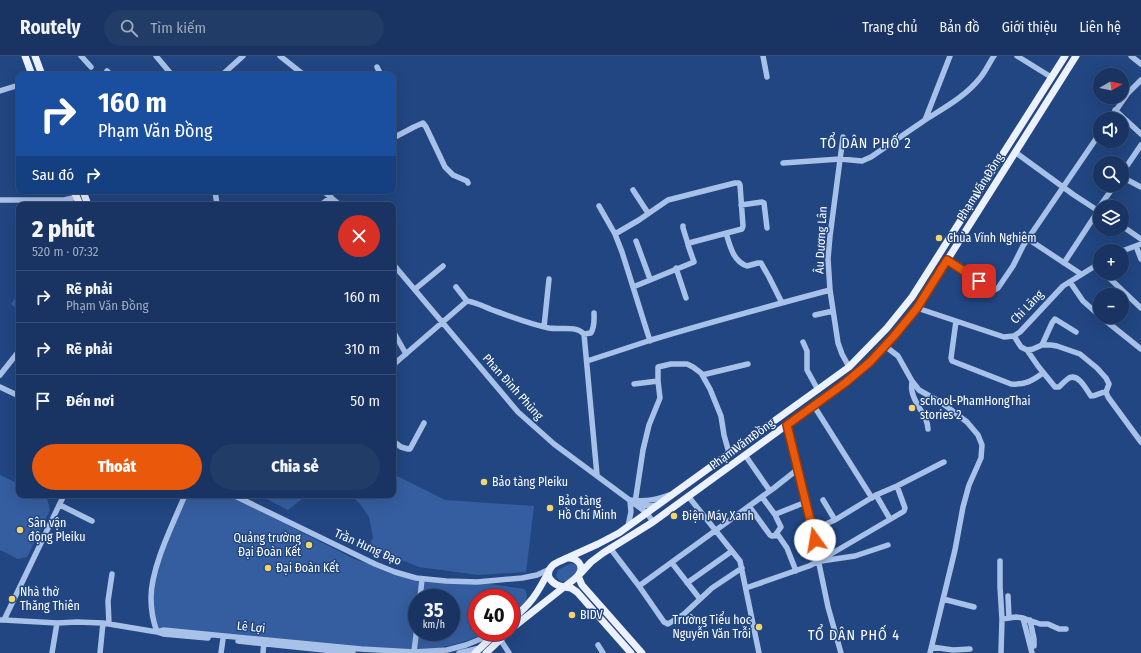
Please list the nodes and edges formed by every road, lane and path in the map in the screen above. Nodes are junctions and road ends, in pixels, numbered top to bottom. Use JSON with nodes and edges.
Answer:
{"nodes":[{"id":1,"x":25,"y":56,"type":"edge"},
{"id":2,"x":35,"y":56,"type":"edge"},
{"id":3,"x":81,"y":56,"type":"edge"},
{"id":4,"x":156,"y":56,"type":"edge"},
{"id":5,"x":243,"y":56,"type":"edge"},
{"id":6,"x":280,"y":56,"type":"edge"},
{"id":7,"x":763,"y":56,"type":"edge"},
{"id":8,"x":950,"y":56,"type":"edge"},
{"id":9,"x":994,"y":56,"type":"edge"},
{"id":10,"x":1016,"y":56,"type":"edge"},
{"id":11,"x":1065,"y":56,"type":"edge"},
{"id":12,"x":1076,"y":56,"type":"edge"},
{"id":13,"x":1131,"y":56,"type":"edge"},
{"id":14,"x":1141,"y":64,"type":"edge"},
{"id":15,"x":91,"y":67,"type":"dead end"},
{"id":16,"x":377,"y":67,"type":"dead end"},
{"id":17,"x":31,"y":72,"type":"edge"},
{"id":18,"x":41,"y":72,"type":"edge"},
{"id":19,"x":169,"y":72,"type":"edge"},
{"id":20,"x":225,"y":72,"type":"edge"},
{"id":21,"x":300,"y":72,"type":"edge"},
{"id":22,"x":380,"y":72,"type":"edge"},
{"id":23,"x":767,"y":77,"type":"dead end"},
{"id":24,"x":1051,"y":77,"type":"junction"},
{"id":25,"x":1141,"y":80,"type":"edge"},
{"id":26,"x":16,"y":86,"type":"edge"},
{"id":27,"x":0,"y":91,"type":"edge"},
{"id":28,"x":1115,"y":110,"type":"joint"},
{"id":29,"x":925,"y":120,"type":"junction"},
{"id":30,"x":1141,"y":134,"type":"edge"},
{"id":31,"x":396,"y":136,"type":"edge"},
{"id":32,"x":843,"y":137,"type":"dead end"},
{"id":33,"x":1093,"y":144,"type":"edge"},
{"id":34,"x":1141,"y":145,"type":"edge"},
{"id":35,"x":1015,"y":152,"type":"junction"},
{"id":36,"x":840,"y":159,"type":"junction"},
{"id":37,"x":783,"y":163,"type":"dead end"},
{"id":38,"x":1129,"y":163,"type":"edge"},
{"id":39,"x":986,"y":179,"type":"junction"},
{"id":40,"x":1129,"y":181,"type":"edge"},
{"id":41,"x":468,"y":183,"type":"dead end"},
{"id":42,"x":994,"y":185,"type":"junction"},
{"id":43,"x":1141,"y":187,"type":"edge"},
{"id":44,"x":1064,"y":188,"type":"junction"},
{"id":45,"x":633,"y":190,"type":"dead end"},
{"id":46,"x":76,"y":194,"type":"edge"},
{"id":47,"x":84,"y":194,"type":"edge"},
{"id":48,"x":327,"y":194,"type":"edge"},
{"id":49,"x":331,"y":197,"type":"junction"},
{"id":50,"x":0,"y":200,"type":"edge"},
{"id":51,"x":325,"y":202,"type":"edge"},
{"id":52,"x":337,"y":202,"type":"edge"},
{"id":53,"x":742,"y":205,"type":"junction"},
{"id":54,"x":599,"y":206,"type":"dead end"},
{"id":55,"x":1093,"y":207,"type":"edge"},
{"id":56,"x":648,"y":213,"type":"junction"},
{"id":57,"x":1093,"y":220,"type":"edge"},
{"id":58,"x":684,"y":226,"type":"dead end"},
{"id":59,"x":767,"y":228,"type":"dead end"},
{"id":60,"x":1129,"y":231,"type":"edge"},
{"id":61,"x":726,"y":233,"type":"junction"},
{"id":62,"x":615,"y":234,"type":"junction"},
{"id":63,"x":1028,"y":239,"type":"junction"},
{"id":64,"x":1141,"y":239,"type":"edge"},
{"id":65,"x":636,"y":241,"type":"dead end"},
{"id":66,"x":688,"y":244,"type":"junction"},
{"id":67,"x":1138,"y":245,"type":"edge"},
{"id":68,"x":1141,"y":259,"type":"edge"},
{"id":69,"x":947,"y":260,"type":"junction"},
{"id":70,"x":1064,"y":263,"type":"junction"},
{"id":71,"x":443,"y":266,"type":"dead end"},
{"id":72,"x":396,"y":267,"type":"edge"},
{"id":73,"x":676,"y":268,"type":"junction"},
{"id":74,"x":1093,"y":269,"type":"edge"},
{"id":75,"x":1081,"y":274,"type":"junction"},
{"id":76,"x":549,"y":279,"type":"dead end"},
{"id":77,"x":650,"y":279,"type":"junction"},
{"id":78,"x":1111,"y":280,"type":"edge"},
{"id":79,"x":1070,"y":282,"type":"junction"},
{"id":80,"x":456,"y":287,"type":"dead end"},
{"id":81,"x":633,"y":287,"type":"junction"},
{"id":82,"x":415,"y":289,"type":"junction"},
{"id":83,"x":830,"y":290,"type":"junction"},
{"id":84,"x":686,"y":298,"type":"dead end"},
{"id":85,"x":467,"y":301,"type":"junction"},
{"id":86,"x":782,"y":303,"type":"junction"},
{"id":87,"x":917,"y":308,"type":"junction"},
{"id":88,"x":1141,"y":308,"type":"edge"},
{"id":89,"x":1093,"y":309,"type":"edge"},
{"id":90,"x":834,"y":311,"type":"junction"},
{"id":91,"x":594,"y":313,"type":"dead end"},
{"id":92,"x":815,"y":315,"type":"dead end"},
{"id":93,"x":956,"y":321,"type":"junction"},
{"id":94,"x":443,"y":323,"type":"junction"},
{"id":95,"x":1111,"y":324,"type":"edge"},
{"id":96,"x":544,"y":327,"type":"junction"},
{"id":97,"x":1076,"y":332,"type":"dead end"},
{"id":98,"x":584,"y":334,"type":"junction"},
{"id":99,"x":396,"y":336,"type":"edge"},
{"id":100,"x":1014,"y":336,"type":"junction"},
{"id":101,"x":650,"y":341,"type":"junction"},
{"id":102,"x":803,"y":342,"type":"dead end"},
{"id":103,"x":1042,"y":345,"type":"junction"},
{"id":104,"x":885,"y":346,"type":"junction"},
{"id":105,"x":1141,"y":349,"type":"edge"},
{"id":106,"x":1027,"y":350,"type":"junction"},
{"id":107,"x":406,"y":354,"type":"junction"},
{"id":108,"x":16,"y":355,"type":"edge"},
{"id":109,"x":587,"y":361,"type":"junction"},
{"id":110,"x":396,"y":362,"type":"edge"},
{"id":111,"x":748,"y":364,"type":"dead end"},
{"id":112,"x":849,"y":367,"type":"junction"},
{"id":113,"x":1044,"y":373,"type":"junction"},
{"id":114,"x":0,"y":375,"type":"edge"},
{"id":115,"x":702,"y":375,"type":"junction"},
{"id":116,"x":658,"y":381,"type":"junction"},
{"id":117,"x":912,"y":381,"type":"junction"},
{"id":118,"x":634,"y":384,"type":"dead end"},
{"id":119,"x":0,"y":387,"type":"edge"},
{"id":120,"x":818,"y":390,"type":"junction"},
{"id":121,"x":1106,"y":392,"type":"junction"},
{"id":122,"x":16,"y":395,"type":"edge"},
{"id":123,"x":814,"y":406,"type":"junction"},
{"id":124,"x":781,"y":416,"type":"junction"},
{"id":125,"x":424,"y":423,"type":"dead end"},
{"id":126,"x":787,"y":425,"type":"junction"},
{"id":127,"x":928,"y":429,"type":"dead end"},
{"id":128,"x":1141,"y":442,"type":"edge"},
{"id":129,"x":396,"y":443,"type":"edge"},
{"id":130,"x":729,"y":453,"type":"junction"},
{"id":131,"x":745,"y":455,"type":"junction"},
{"id":132,"x":944,"y":462,"type":"dead end"},
{"id":133,"x":798,"y":469,"type":"junction"},
{"id":134,"x":597,"y":475,"type":"junction"},
{"id":135,"x":898,"y":486,"type":"junction"},
{"id":136,"x":770,"y":491,"type":"junction"},
{"id":137,"x":673,"y":493,"type":"junction"},
{"id":138,"x":688,"y":496,"type":"junction"},
{"id":139,"x":762,"y":497,"type":"junction"},
{"id":140,"x":874,"y":497,"type":"junction"},
{"id":141,"x":63,"y":498,"type":"edge"},
{"id":142,"x":184,"y":498,"type":"edge"},
{"id":143,"x":240,"y":498,"type":"edge"},
{"id":144,"x":823,"y":500,"type":"dead end"},
{"id":145,"x":633,"y":502,"type":"junction"},
{"id":146,"x":806,"y":502,"type":"junction"},
{"id":147,"x":60,"y":505,"type":"junction"},
{"id":148,"x":658,"y":505,"type":"junction"},
{"id":149,"x":749,"y":506,"type":"junction"},
{"id":150,"x":647,"y":513,"type":"junction"},
{"id":151,"x":776,"y":516,"type":"junction"},
{"id":152,"x":890,"y":519,"type":"junction"},
{"id":153,"x":835,"y":520,"type":"junction"},
{"id":154,"x":92,"y":521,"type":"dead end"},
{"id":155,"x":653,"y":522,"type":"junction"},
{"id":156,"x":628,"y":526,"type":"junction"},
{"id":157,"x":716,"y":530,"type":"junction"},
{"id":158,"x":812,"y":530,"type":"junction"},
{"id":159,"x":776,"y":534,"type":"junction"},
{"id":160,"x":888,"y":545,"type":"dead end"},
{"id":161,"x":610,"y":548,"type":"junction"},
{"id":162,"x":732,"y":550,"type":"junction"},
{"id":163,"x":567,"y":558,"type":"junction"},
{"id":164,"x":819,"y":561,"type":"junction"},
{"id":165,"x":1000,"y":561,"type":"dead end"},
{"id":166,"x":672,"y":563,"type":"junction"},
{"id":167,"x":742,"y":568,"type":"junction"},
{"id":168,"x":550,"y":569,"type":"junction"},
{"id":169,"x":796,"y":571,"type":"junction"},
{"id":170,"x":112,"y":574,"type":"dead end"},
{"id":171,"x":578,"y":576,"type":"junction"},
{"id":172,"x":422,"y":579,"type":"junction"},
{"id":173,"x":688,"y":583,"type":"junction"},
{"id":174,"x":639,"y":586,"type":"junction"},
{"id":175,"x":564,"y":587,"type":"junction"},
{"id":176,"x":746,"y":588,"type":"junction"},
{"id":177,"x":421,"y":589,"type":"edge"},
{"id":178,"x":1008,"y":596,"type":"dead end"},
{"id":179,"x":700,"y":599,"type":"junction"},
{"id":180,"x":943,"y":599,"type":"junction"},
{"id":181,"x":974,"y":607,"type":"dead end"},
{"id":182,"x":520,"y":612,"type":"edge"},
{"id":183,"x":1006,"y":618,"type":"junction"},
{"id":184,"x":1023,"y":618,"type":"junction"},
{"id":185,"x":2,"y":620,"type":"edge"},
{"id":186,"x":1030,"y":620,"type":"junction"},
{"id":187,"x":520,"y":622,"type":"edge"},
{"id":188,"x":57,"y":623,"type":"junction"},
{"id":189,"x":106,"y":624,"type":"junction"},
{"id":190,"x":1066,"y":629,"type":"dead end"},
{"id":191,"x":157,"y":632,"type":"junction"},
{"id":192,"x":223,"y":639,"type":"junction"},
{"id":193,"x":415,"y":641,"type":"edge"},
{"id":194,"x":482,"y":641,"type":"edge"},
{"id":195,"x":492,"y":641,"type":"edge"},
{"id":196,"x":492,"y":641,"type":"edge"},
{"id":197,"x":500,"y":641,"type":"edge"},
{"id":198,"x":264,"y":642,"type":"junction"},
{"id":199,"x":598,"y":645,"type":"dead end"},
{"id":200,"x":1034,"y":646,"type":"dead end"},
{"id":201,"x":970,"y":648,"type":"dead end"},
{"id":202,"x":931,"y":650,"type":"edge"},
{"id":203,"x":480,"y":651,"type":"edge"},
{"id":204,"x":414,"y":652,"type":"junction"},
{"id":205,"x":52,"y":653,"type":"edge"},
{"id":206,"x":100,"y":653,"type":"edge"},
{"id":207,"x":220,"y":653,"type":"edge"},
{"id":208,"x":263,"y":653,"type":"edge"},
{"id":209,"x":353,"y":653,"type":"edge"},
{"id":210,"x":459,"y":653,"type":"edge"},
{"id":211,"x":509,"y":653,"type":"edge"},
{"id":212,"x":603,"y":653,"type":"edge"},
{"id":213,"x":630,"y":653,"type":"edge"},
{"id":214,"x":642,"y":653,"type":"edge"},
{"id":215,"x":759,"y":653,"type":"edge"},
{"id":216,"x":839,"y":653,"type":"edge"},
{"id":217,"x":1001,"y":653,"type":"edge"},
{"id":218,"x":1032,"y":653,"type":"edge"}],
"edges":[{"from":1,"to":17,"type":"main road"},
{"from":2,"to":18,"type":"main road"},
{"from":3,"to":15,"type":"street"},
{"from":4,"to":19,"type":"street"},
{"from":5,"to":20,"type":"street"},
{"from":6,"to":21,"type":"street"},
{"from":7,"to":23,"type":"street"},
{"from":8,"to":29,"type":"street"},
{"from":9,"to":29,"type":"street"},
{"from":10,"to":24,"type":"street"},
{"from":11,"to":24,"type":"main road","name":"Phạm Văn Đồng"},
{"from":12,"to":35,"type":"main road","name":"Phạm Văn Đồng"},
{"from":13,"to":14,"type":"street"},
{"from":16,"to":22,"type":"street"},
{"from":24,"to":39,"type":"main road","name":"Phạm Văn Đồng"},
{"from":25,"to":28,"type":"street"},
{"from":26,"to":27,"type":"street"},
{"from":28,"to":30,"type":"street"},
{"from":29,"to":36,"type":"street"},
{"from":31,"to":41,"type":"street"},
{"from":32,"to":36,"type":"street","name":"Âu Dương Lân"},
{"from":33,"to":44,"type":"street"},
{"from":34,"to":38,"type":"street"},
{"from":35,"to":42,"type":"main road","name":"Phạm Văn Đồng"},
{"from":35,"to":44,"type":"street"},
{"from":36,"to":37,"type":"street"},
{"from":36,"to":83,"type":"street","name":"Âu Dương Lân"},
{"from":39,"to":42,"type":"main road"},
{"from":39,"to":112,"type":"main road","name":"Phạm Văn Đồng"},
{"from":40,"to":43,"type":"street"},
{"from":42,"to":69,"type":"main road","name":"Phạm Văn Đồng"},
{"from":44,"to":55,"type":"street"},
{"from":44,"to":63,"type":"street"},
{"from":45,"to":56,"type":"street"},
{"from":46,"to":47,"type":"main road"},
{"from":46,"to":50,"type":"street"},
{"from":48,"to":49,"type":"street"},
{"from":49,"to":51,"type":"street"},
{"from":49,"to":52,"type":"street"},
{"from":53,"to":56,"type":"street"},
{"from":53,"to":59,"type":"street"},
{"from":53,"to":61,"type":"street"},
{"from":54,"to":62,"type":"street"},
{"from":56,"to":62,"type":"street"},
{"from":57,"to":70,"type":"street"},
{"from":58,"to":66,"type":"street"},
{"from":60,"to":64,"type":"street"},
{"from":61,"to":66,"type":"street"},
{"from":61,"to":86,"type":"street"},
{"from":62,"to":81,"type":"street"},
{"from":63,"to":69,"type":"street"},
{"from":63,"to":70,"type":"street"},
{"from":65,"to":77,"type":"street"},
{"from":66,"to":73,"type":"street"},
{"from":67,"to":68,"type":"street"},
{"from":69,"to":87,"type":"main road","name":"Phạm Văn Đồng"},
{"from":70,"to":75,"type":"street"},
{"from":71,"to":82,"type":"street"},
{"from":72,"to":82,"type":"street","name":"Phan Đình Phùng"},
{"from":73,"to":77,"type":"street"},
{"from":73,"to":84,"type":"street"},
{"from":74,"to":75,"type":"street","name":"Chi Lăng"},
{"from":75,"to":79,"type":"street","name":"Chi Lăng"},
{"from":76,"to":96,"type":"street"},
{"from":77,"to":81,"type":"street"},
{"from":78,"to":88,"type":"street"},
{"from":79,"to":89,"type":"street"},
{"from":79,"to":100,"type":"street","name":"Chi Lăng"},
{"from":80,"to":85,"type":"street"},
{"from":81,"to":101,"type":"street"},
{"from":82,"to":94,"type":"street","name":"Phan Đình Phùng"},
{"from":83,"to":86,"type":"street"},
{"from":83,"to":90,"type":"street","name":"Âu Dương Lân"},
{"from":85,"to":94,"type":"street"},
{"from":85,"to":96,"type":"street"},
{"from":86,"to":101,"type":"street"},
{"from":87,"to":93,"type":"street","name":"Chi Lăng"},
{"from":87,"to":104,"type":"main road","name":"Phạm Văn Đồng"},
{"from":90,"to":92,"type":"street"},
{"from":90,"to":112,"type":"street","name":"Âu Dương Lân"},
{"from":91,"to":98,"type":"street"},
{"from":93,"to":100,"type":"street","name":"Chi Lăng"},
{"from":93,"to":113,"type":"street"},
{"from":94,"to":107,"type":"street"},
{"from":94,"to":134,"type":"street","name":"Phan Đình Phùng"},
{"from":95,"to":105,"type":"street"},
{"from":96,"to":98,"type":"street"},
{"from":97,"to":103,"type":"street"},
{"from":98,"to":109,"type":"street"},
{"from":99,"to":107,"type":"street"},
{"from":100,"to":106,"type":"street"},
{"from":101,"to":109,"type":"street"},
{"from":102,"to":120,"type":"street"},
{"from":103,"to":106,"type":"street"},
{"from":103,"to":121,"type":"street"},
{"from":104,"to":117,"type":"street"},
{"from":104,"to":123,"type":"main road","name":"Phạm Văn Đồng"},
{"from":106,"to":113,"type":"street"},
{"from":107,"to":110,"type":"street"},
{"from":108,"to":114,"type":"street"},
{"from":109,"to":134,"type":"street"},
{"from":111,"to":115,"type":"street"},
{"from":112,"to":120,"type":"main road","name":"Phạm Văn Đồng"},
{"from":113,"to":121,"type":"street"},
{"from":115,"to":116,"type":"street"},
{"from":115,"to":130,"type":"street"},
{"from":116,"to":118,"type":"street"},
{"from":116,"to":145,"type":"street"},
{"from":117,"to":127,"type":"street"},
{"from":117,"to":180,"type":"street"},
{"from":119,"to":122,"type":"street"},
{"from":120,"to":124,"type":"main road","name":"Phạm Văn Đồng"},
{"from":121,"to":128,"type":"street"},
{"from":123,"to":126,"type":"main road","name":"Phạm Văn Đồng"},
{"from":123,"to":140,"type":"street"},
{"from":124,"to":126,"type":"main road"},
{"from":124,"to":130,"type":"main road","name":"Phạm Văn Đồng"},
{"from":125,"to":129,"type":"street"},
{"from":126,"to":131,"type":"main road","name":"Phạm Văn Đồng"},
{"from":126,"to":133,"type":"street"},
{"from":130,"to":137,"type":"main road","name":"Phạm Văn Đồng"},
{"from":131,"to":136,"type":"street"},
{"from":131,"to":138,"type":"main road","name":"Phạm Văn Đồng"},
{"from":132,"to":135,"type":"street"},
{"from":133,"to":136,"type":"street"},
{"from":133,"to":146,"type":"street"},
{"from":134,"to":145,"type":"street","name":"Phan Đình Phùng"},
{"from":135,"to":140,"type":"street"},
{"from":135,"to":152,"type":"street"},
{"from":136,"to":139,"type":"street"},
{"from":137,"to":145,"type":"street"},
{"from":137,"to":148,"type":"main road","name":"Phạm Văn Đồng"},
{"from":138,"to":155,"type":"main road","name":"Phạm Văn Đồng"},
{"from":138,"to":157,"type":"street"},
{"from":139,"to":149,"type":"street"},
{"from":139,"to":151,"type":"street"},
{"from":140,"to":152,"type":"street"},
{"from":140,"to":153,"type":"street"},
{"from":141,"to":147,"type":"street"},
{"from":142,"to":191,"type":"street"},
{"from":143,"to":172,"type":"street","name":"Trần Hưng Đạo"},
{"from":144,"to":153,"type":"street"},
{"from":145,"to":148,"type":"street"},
{"from":145,"to":150,"type":"street","name":"Phan Đình Phùng"},
{"from":145,"to":156,"type":"street"},
{"from":146,"to":151,"type":"street"},
{"from":146,"to":158,"type":"street"},
{"from":147,"to":154,"type":"street"},
{"from":147,"to":185,"type":"street"},
{"from":148,"to":150,"type":"main road","name":"Phạm Văn Đồng"},
{"from":149,"to":157,"type":"street"},
{"from":149,"to":159,"type":"street"},
{"from":150,"to":155,"type":"street","name":"Phan Đình Phùng"},
{"from":150,"to":156,"type":"main road","name":"Phạm Văn Đồng"},
{"from":151,"to":159,"type":"street"},
{"from":152,"to":164,"type":"street"},
{"from":153,"to":158,"type":"street"},
{"from":155,"to":161,"type":"main road","name":"Phạm Văn Đồng"},
{"from":156,"to":163,"type":"main road","name":"Phạm Văn Đồng"},
{"from":157,"to":162,"type":"street"},
{"from":157,"to":166,"type":"street"},
{"from":158,"to":164,"type":"street"},
{"from":159,"to":169,"type":"street"},
{"from":160,"to":164,"type":"street"},
{"from":161,"to":171,"type":"main road","name":"Phạm Văn Đồng"},
{"from":161,"to":174,"type":"street"},
{"from":162,"to":167,"type":"street"},
{"from":162,"to":173,"type":"street"},
{"from":163,"to":168,"type":"main road"},
{"from":163,"to":171,"type":"main road"},
{"from":164,"to":169,"type":"street"},
{"from":164,"to":216,"type":"street"},
{"from":165,"to":183,"type":"street"},
{"from":166,"to":173,"type":"street"},
{"from":166,"to":174,"type":"street"},
{"from":167,"to":176,"type":"street"},
{"from":167,"to":179,"type":"street"},
{"from":168,"to":172,"type":"street","name":"Trần Hưng Đạo"},
{"from":168,"to":175,"type":"main road"},
{"from":168,"to":182,"type":"main road"},
{"from":169,"to":176,"type":"street"},
{"from":170,"to":189,"type":"street"},
{"from":171,"to":175,"type":"main road"},
{"from":171,"to":214,"type":"main road"},
{"from":172,"to":177,"type":"street"},
{"from":173,"to":179,"type":"street"},
{"from":174,"to":179,"type":"street"},
{"from":175,"to":187,"type":"main road"},
{"from":175,"to":213,"type":"main road"},
{"from":176,"to":215,"type":"street"},
{"from":178,"to":183,"type":"street"},
{"from":180,"to":181,"type":"street"},
{"from":180,"to":202,"type":"street"},
{"from":183,"to":184,"type":"street"},
{"from":183,"to":217,"type":"street"},
{"from":184,"to":186,"type":"street"},
{"from":184,"to":218,"type":"street"},
{"from":185,"to":188,"type":"street","name":"Lê Lợi"},
{"from":186,"to":190,"type":"street"},
{"from":186,"to":200,"type":"street"},
{"from":188,"to":189,"type":"street","name":"Lê Lợi"},
{"from":188,"to":205,"type":"street"},
{"from":189,"to":191,"type":"street","name":"Lê Lợi"},
{"from":189,"to":206,"type":"street"},
{"from":191,"to":192,"type":"street"},
{"from":191,"to":198,"type":"street","name":"Lê Lợi"},
{"from":192,"to":198,"type":"street"},
{"from":192,"to":207,"type":"street"},
{"from":193,"to":204,"type":"street"},
{"from":194,"to":204,"type":"street","name":"Lê Lợi"},
{"from":195,"to":203,"type":"main road"},
{"from":196,"to":203,"type":"main road"},
{"from":197,"to":211,"type":"street"},
{"from":198,"to":204,"type":"street","name":"Lê Lợi"},
{"from":198,"to":208,"type":"street"},
{"from":198,"to":209,"type":"street"},
{"from":199,"to":212,"type":"street"},
{"from":201,"to":202,"type":"street"},
{"from":203,"to":210,"type":"street"}]}
